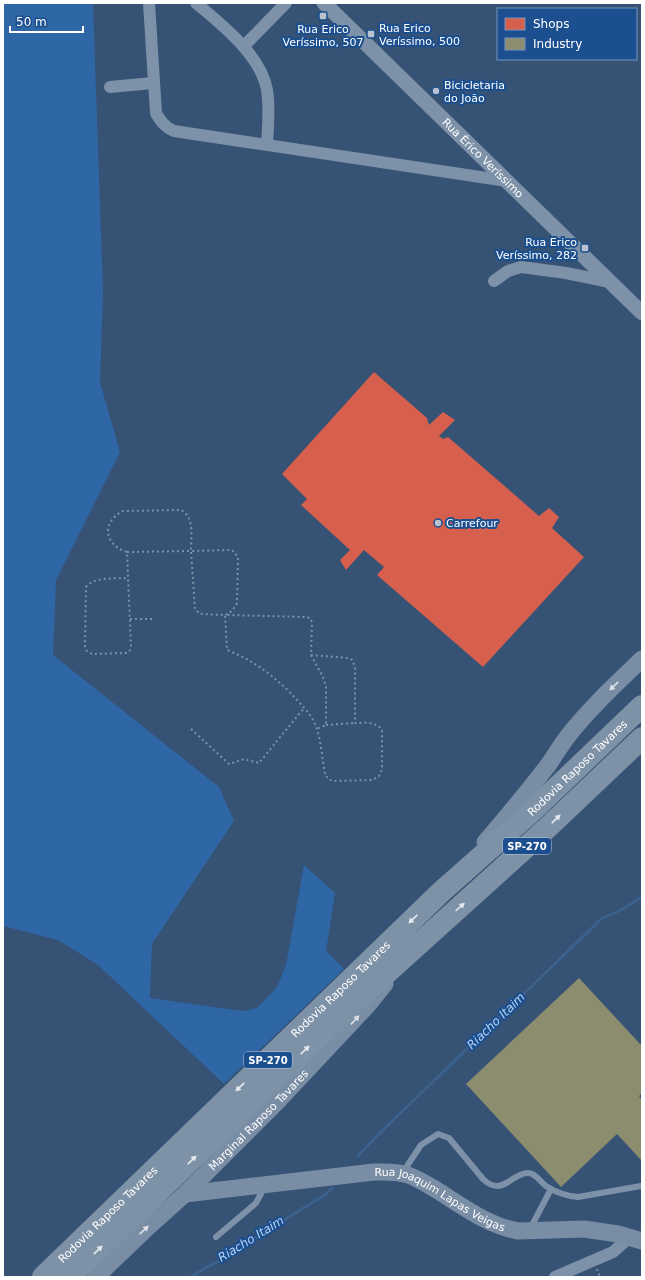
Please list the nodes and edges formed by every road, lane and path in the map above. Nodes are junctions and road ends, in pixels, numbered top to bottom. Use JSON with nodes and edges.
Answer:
{"nodes":[{"id":1,"x":149,"y":3,"type":"edge"},
{"id":2,"x":196,"y":3,"type":"edge"},
{"id":3,"x":286,"y":3,"type":"edge"},
{"id":4,"x":324,"y":3,"type":"edge"},
{"id":5,"x":244,"y":46,"type":"junction"},
{"id":6,"x":153,"y":83,"type":"junction"},
{"id":7,"x":110,"y":86,"type":"dead end"},
{"id":8,"x":267,"y":145,"type":"junction"},
{"id":9,"x":506,"y":181,"type":"junction"},
{"id":10,"x":494,"y":281,"type":"dead end"},
{"id":11,"x":610,"y":282,"type":"junction"},
{"id":12,"x":642,"y":313,"type":"edge"},
{"id":13,"x":191,"y":551,"type":"junction"},
{"id":14,"x":127,"y":552,"type":"junction"},
{"id":15,"x":128,"y":578,"type":"junction"},
{"id":16,"x":225,"y":615,"type":"junction"},
{"id":17,"x":130,"y":619,"type":"junction"},
{"id":18,"x":153,"y":619,"type":"dead end"},
{"id":19,"x":311,"y":655,"type":"junction"},
{"id":20,"x":642,"y":659,"type":"edge"},
{"id":21,"x":642,"y":706,"type":"edge"},
{"id":22,"x":304,"y":708,"type":"junction"},
{"id":23,"x":355,"y":723,"type":"junction"},
{"id":24,"x":326,"y":725,"type":"junction"},
{"id":25,"x":191,"y":729,"type":"dead end"},
{"id":26,"x":317,"y":729,"type":"junction"},
{"id":27,"x":642,"y":738,"type":"edge"},
{"id":28,"x":442,"y":892,"type":"junction"},
{"id":29,"x":410,"y":952,"type":"junction"},
{"id":30,"x":218,"y":1160,"type":"junction"},
{"id":31,"x":402,"y":1174,"type":"junction"},
{"id":32,"x":265,"y":1185,"type":"junction"},
{"id":33,"x":641,"y":1186,"type":"edge"},
{"id":34,"x":237,"y":1188,"type":"junction"},
{"id":35,"x":551,"y":1189,"type":"junction"},
{"id":36,"x":185,"y":1194,"type":"junction"},
{"id":37,"x":94,"y":1228,"type":"junction"},
{"id":38,"x":529,"y":1231,"type":"junction"},
{"id":39,"x":216,"y":1236,"type":"dead end"},
{"id":40,"x":636,"y":1239,"type":"edge"},
{"id":41,"x":30,"y":1277,"type":"edge"},
{"id":42,"x":43,"y":1277,"type":"edge"},
{"id":43,"x":70,"y":1277,"type":"edge"},
{"id":44,"x":96,"y":1277,"type":"edge"},
{"id":45,"x":555,"y":1277,"type":"edge"}],
"edges":[{"from":1,"to":6,"type":"street"},
{"from":2,"to":5,"type":"street"},
{"from":3,"to":5,"type":"street"},
{"from":4,"to":9,"type":"street","name":"Rua Érico Veríssimo"},
{"from":5,"to":8,"type":"street"},
{"from":6,"to":7,"type":"street"},
{"from":6,"to":8,"type":"street"},
{"from":8,"to":9,"type":"street"},
{"from":9,"to":11,"type":"street","name":"Rua Érico Veríssimo"},
{"from":10,"to":11,"type":"street"},
{"from":11,"to":12,"type":"street","name":"Rua Érico Veríssimo"},
{"from":13,"to":14,"type":"path"},
{"from":13,"to":14,"type":"path"},
{"from":13,"to":16,"type":"path"},
{"from":13,"to":16,"type":"path"},
{"from":14,"to":15,"type":"path"},
{"from":15,"to":17,"type":"path"},
{"from":15,"to":17,"type":"path"},
{"from":16,"to":19,"type":"path"},
{"from":16,"to":22,"type":"path"},
{"from":17,"to":18,"type":"path"},
{"from":19,"to":23,"type":"path"},
{"from":19,"to":24,"type":"path"},
{"from":20,"to":28,"type":"main road","one_way":true},
{"from":21,"to":28,"type":"highway","name":"Rodovia Raposo Tavares","number":"SP-270"},
{"from":22,"to":25,"type":"path"},
{"from":22,"to":26,"type":"path"},
{"from":23,"to":24,"type":"path"},
{"from":23,"to":26,"type":"path"},
{"from":24,"to":26,"type":"path"},
{"from":29,"to":27,"type":"highway","name":"Rodovia Raposo Tavares","number":"SP-270","one_way":true},
{"from":28,"to":37,"type":"highway","name":"Rodovia Raposo Tavares","number":"SP-270","one_way":true},
{"from":30,"to":29,"type":"main road","name":"Marginal Raposo Tavares","one_way":true},
{"from":43,"to":29,"type":"highway","name":"Rodovia Raposo Tavares","number":"SP-270","one_way":true},
{"from":30,"to":34,"type":"main road"},
{"from":30,"to":36,"type":"main road","name":"Marginal Raposo Tavares"},
{"from":31,"to":32,"type":"main road","name":"Rua Joaquim Lapas Veigas"},
{"from":31,"to":35,"type":"lane"},
{"from":31,"to":38,"type":"main road","name":"Rua Joaquim Lapas Veigas"},
{"from":32,"to":34,"type":"main road","name":"Rua Joaquim Lapas Veigas"},
{"from":32,"to":39,"type":"lane"},
{"from":33,"to":35,"type":"lane"},
{"from":34,"to":36,"type":"main road","name":"Rua Joaquim Lapas Veigas"},
{"from":35,"to":38,"type":"lane"},
{"from":44,"to":36,"type":"main road","name":"Marginal Raposo Tavares","one_way":true},
{"from":37,"to":41,"type":"highway"},
{"from":37,"to":42,"type":"highway","name":"Rodovia Raposo Tavares","number":"SP-270"},
{"from":38,"to":40,"type":"main road","name":"Rua Joaquim Lapas Veigas"},
{"from":40,"to":45,"type":"street"}]}
